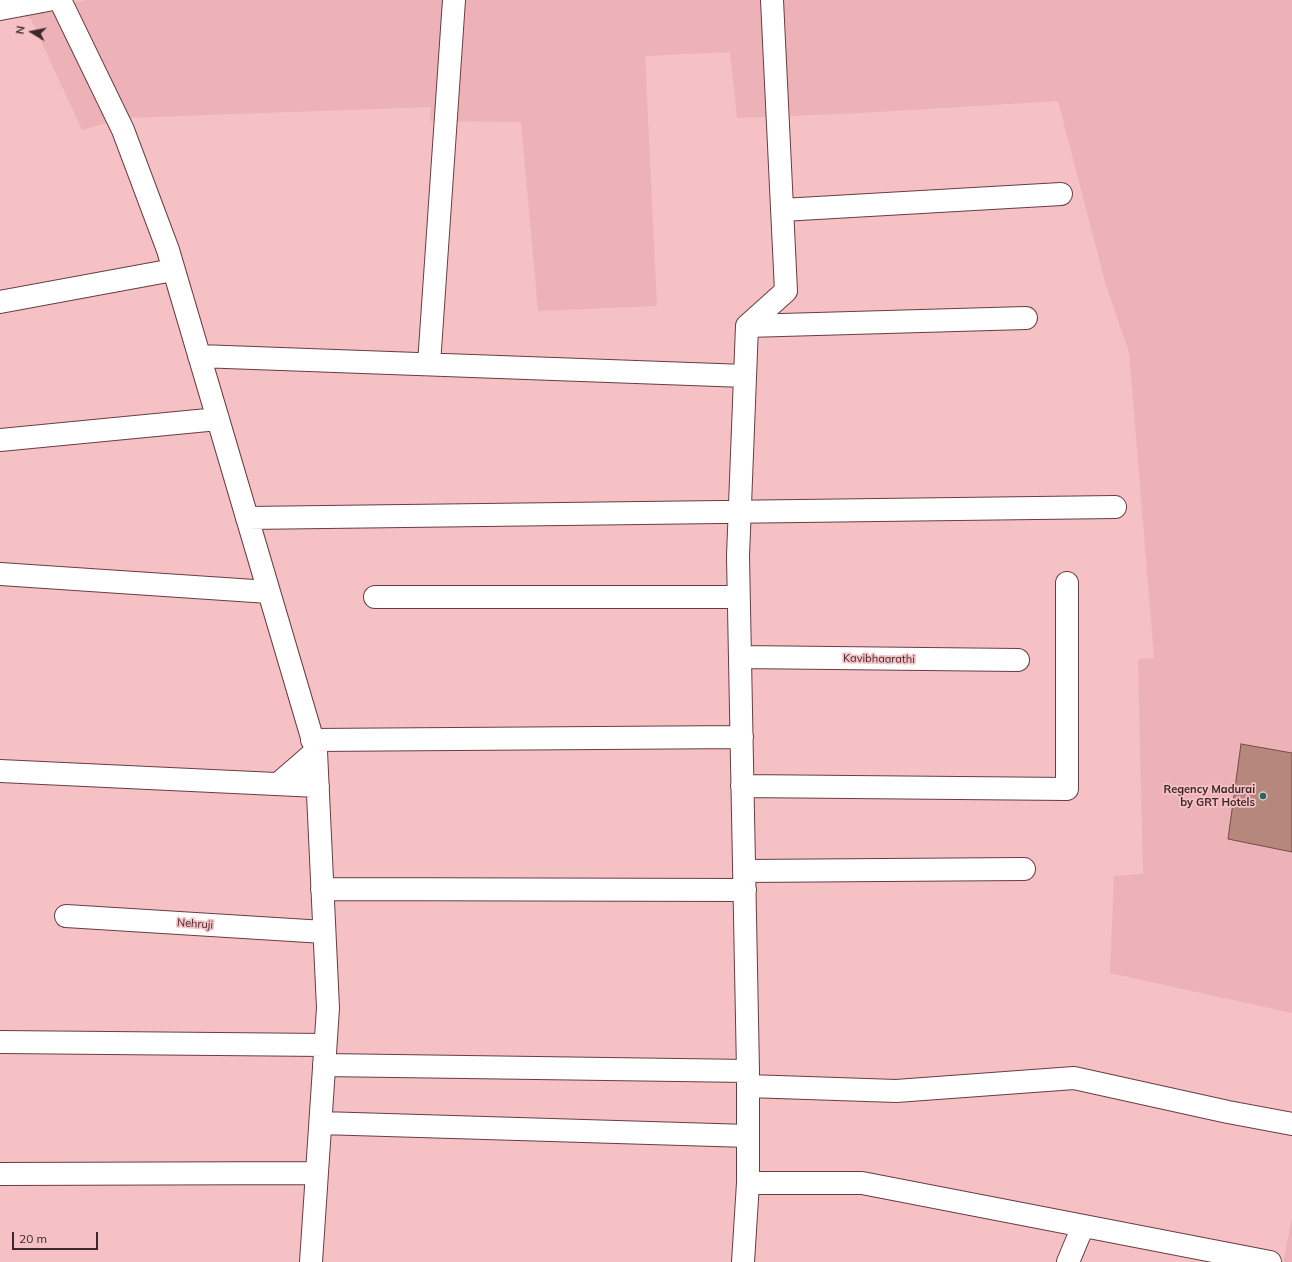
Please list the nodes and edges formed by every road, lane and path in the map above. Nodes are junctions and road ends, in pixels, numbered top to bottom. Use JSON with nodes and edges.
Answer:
{"nodes":[{"id":1,"x":48,"y":0,"type":"edge"},
{"id":2,"x":60,"y":0,"type":"edge"},
{"id":3,"x":454,"y":0,"type":"edge"},
{"id":4,"x":772,"y":0,"type":"edge"},
{"id":5,"x":0,"y":9,"type":"edge"},
{"id":6,"x":1061,"y":194,"type":"dead end"},
{"id":7,"x":782,"y":210,"type":"junction"},
{"id":8,"x":173,"y":270,"type":"junction"},
{"id":9,"x":0,"y":302,"type":"edge"},
{"id":10,"x":1026,"y":318,"type":"dead end"},
{"id":11,"x":747,"y":326,"type":"junction"},
{"id":12,"x":199,"y":356,"type":"junction"},
{"id":13,"x":430,"y":364,"type":"junction"},
{"id":14,"x":745,"y":376,"type":"junction"},
{"id":15,"x":218,"y":419,"type":"junction"},
{"id":16,"x":0,"y":440,"type":"edge"},
{"id":17,"x":1114,"y":507,"type":"dead end"},
{"id":18,"x":739,"y":512,"type":"junction"},
{"id":19,"x":247,"y":518,"type":"junction"},
{"id":20,"x":0,"y":574,"type":"edge"},
{"id":21,"x":1068,"y":584,"type":"dead end"},
{"id":22,"x":269,"y":592,"type":"junction"},
{"id":23,"x":375,"y":597,"type":"dead end"},
{"id":24,"x":738,"y":597,"type":"junction"},
{"id":25,"x":740,"y":657,"type":"junction"},
{"id":26,"x":1018,"y":660,"type":"dead end"},
{"id":27,"x":742,"y":737,"type":"junction"},
{"id":28,"x":314,"y":745,"type":"junction"},
{"id":29,"x":0,"y":771,"type":"edge"},
{"id":30,"x":278,"y":784,"type":"junction"},
{"id":31,"x":318,"y":786,"type":"junction"},
{"id":32,"x":742,"y":786,"type":"junction"},
{"id":33,"x":1024,"y":869,"type":"dead end"},
{"id":34,"x":744,"y":881,"type":"junction"},
{"id":35,"x":322,"y":888,"type":"junction"},
{"id":36,"x":66,"y":916,"type":"dead end"},
{"id":37,"x":324,"y":932,"type":"junction"},
{"id":38,"x":0,"y":1042,"type":"edge"},
{"id":39,"x":325,"y":1055,"type":"junction"},
{"id":40,"x":748,"y":1078,"type":"junction"},
{"id":41,"x":321,"y":1123,"type":"junction"},
{"id":42,"x":1292,"y":1124,"type":"edge"},
{"id":43,"x":748,"y":1136,"type":"junction"},
{"id":44,"x":317,"y":1173,"type":"junction"},
{"id":45,"x":0,"y":1174,"type":"edge"},
{"id":46,"x":748,"y":1183,"type":"junction"},
{"id":47,"x":1083,"y":1226,"type":"junction"},
{"id":48,"x":311,"y":1262,"type":"edge"},
{"id":49,"x":743,"y":1262,"type":"edge"},
{"id":50,"x":1068,"y":1262,"type":"edge"},
{"id":51,"x":1270,"y":1262,"type":"edge"}],
"edges":[{"from":1,"to":5,"type":"street"},
{"from":2,"to":8,"type":"street"},
{"from":3,"to":13,"type":"street"},
{"from":4,"to":7,"type":"street"},
{"from":6,"to":7,"type":"street"},
{"from":7,"to":11,"type":"street"},
{"from":8,"to":9,"type":"street"},
{"from":8,"to":12,"type":"street"},
{"from":10,"to":11,"type":"street"},
{"from":11,"to":14,"type":"street"},
{"from":12,"to":13,"type":"street"},
{"from":12,"to":15,"type":"street"},
{"from":13,"to":14,"type":"street"},
{"from":14,"to":18,"type":"street"},
{"from":15,"to":16,"type":"street"},
{"from":15,"to":19,"type":"street"},
{"from":17,"to":18,"type":"street"},
{"from":18,"to":19,"type":"street"},
{"from":18,"to":24,"type":"street"},
{"from":19,"to":22,"type":"street"},
{"from":20,"to":22,"type":"street"},
{"from":21,"to":32,"type":"street"},
{"from":22,"to":28,"type":"street"},
{"from":23,"to":24,"type":"street"},
{"from":24,"to":25,"type":"street"},
{"from":25,"to":26,"type":"street","name":"Kavibhaarathi"},
{"from":25,"to":27,"type":"street"},
{"from":27,"to":28,"type":"street"},
{"from":27,"to":32,"type":"street"},
{"from":28,"to":30,"type":"street"},
{"from":28,"to":31,"type":"street"},
{"from":29,"to":30,"type":"street"},
{"from":30,"to":31,"type":"street"},
{"from":31,"to":35,"type":"street"},
{"from":32,"to":34,"type":"street"},
{"from":33,"to":34,"type":"street"},
{"from":34,"to":35,"type":"street"},
{"from":34,"to":40,"type":"street"},
{"from":35,"to":37,"type":"street"},
{"from":36,"to":37,"type":"street","name":"Nehruji"},
{"from":37,"to":39,"type":"street"},
{"from":38,"to":39,"type":"street"},
{"from":39,"to":40,"type":"street"},
{"from":39,"to":41,"type":"street"},
{"from":40,"to":42,"type":"street"},
{"from":40,"to":43,"type":"street"},
{"from":41,"to":43,"type":"street"},
{"from":41,"to":44,"type":"street"},
{"from":43,"to":46,"type":"street"},
{"from":44,"to":45,"type":"street"},
{"from":44,"to":48,"type":"street"},
{"from":46,"to":47,"type":"street"},
{"from":46,"to":49,"type":"street"},
{"from":47,"to":50,"type":"street"},
{"from":47,"to":51,"type":"street"}]}
